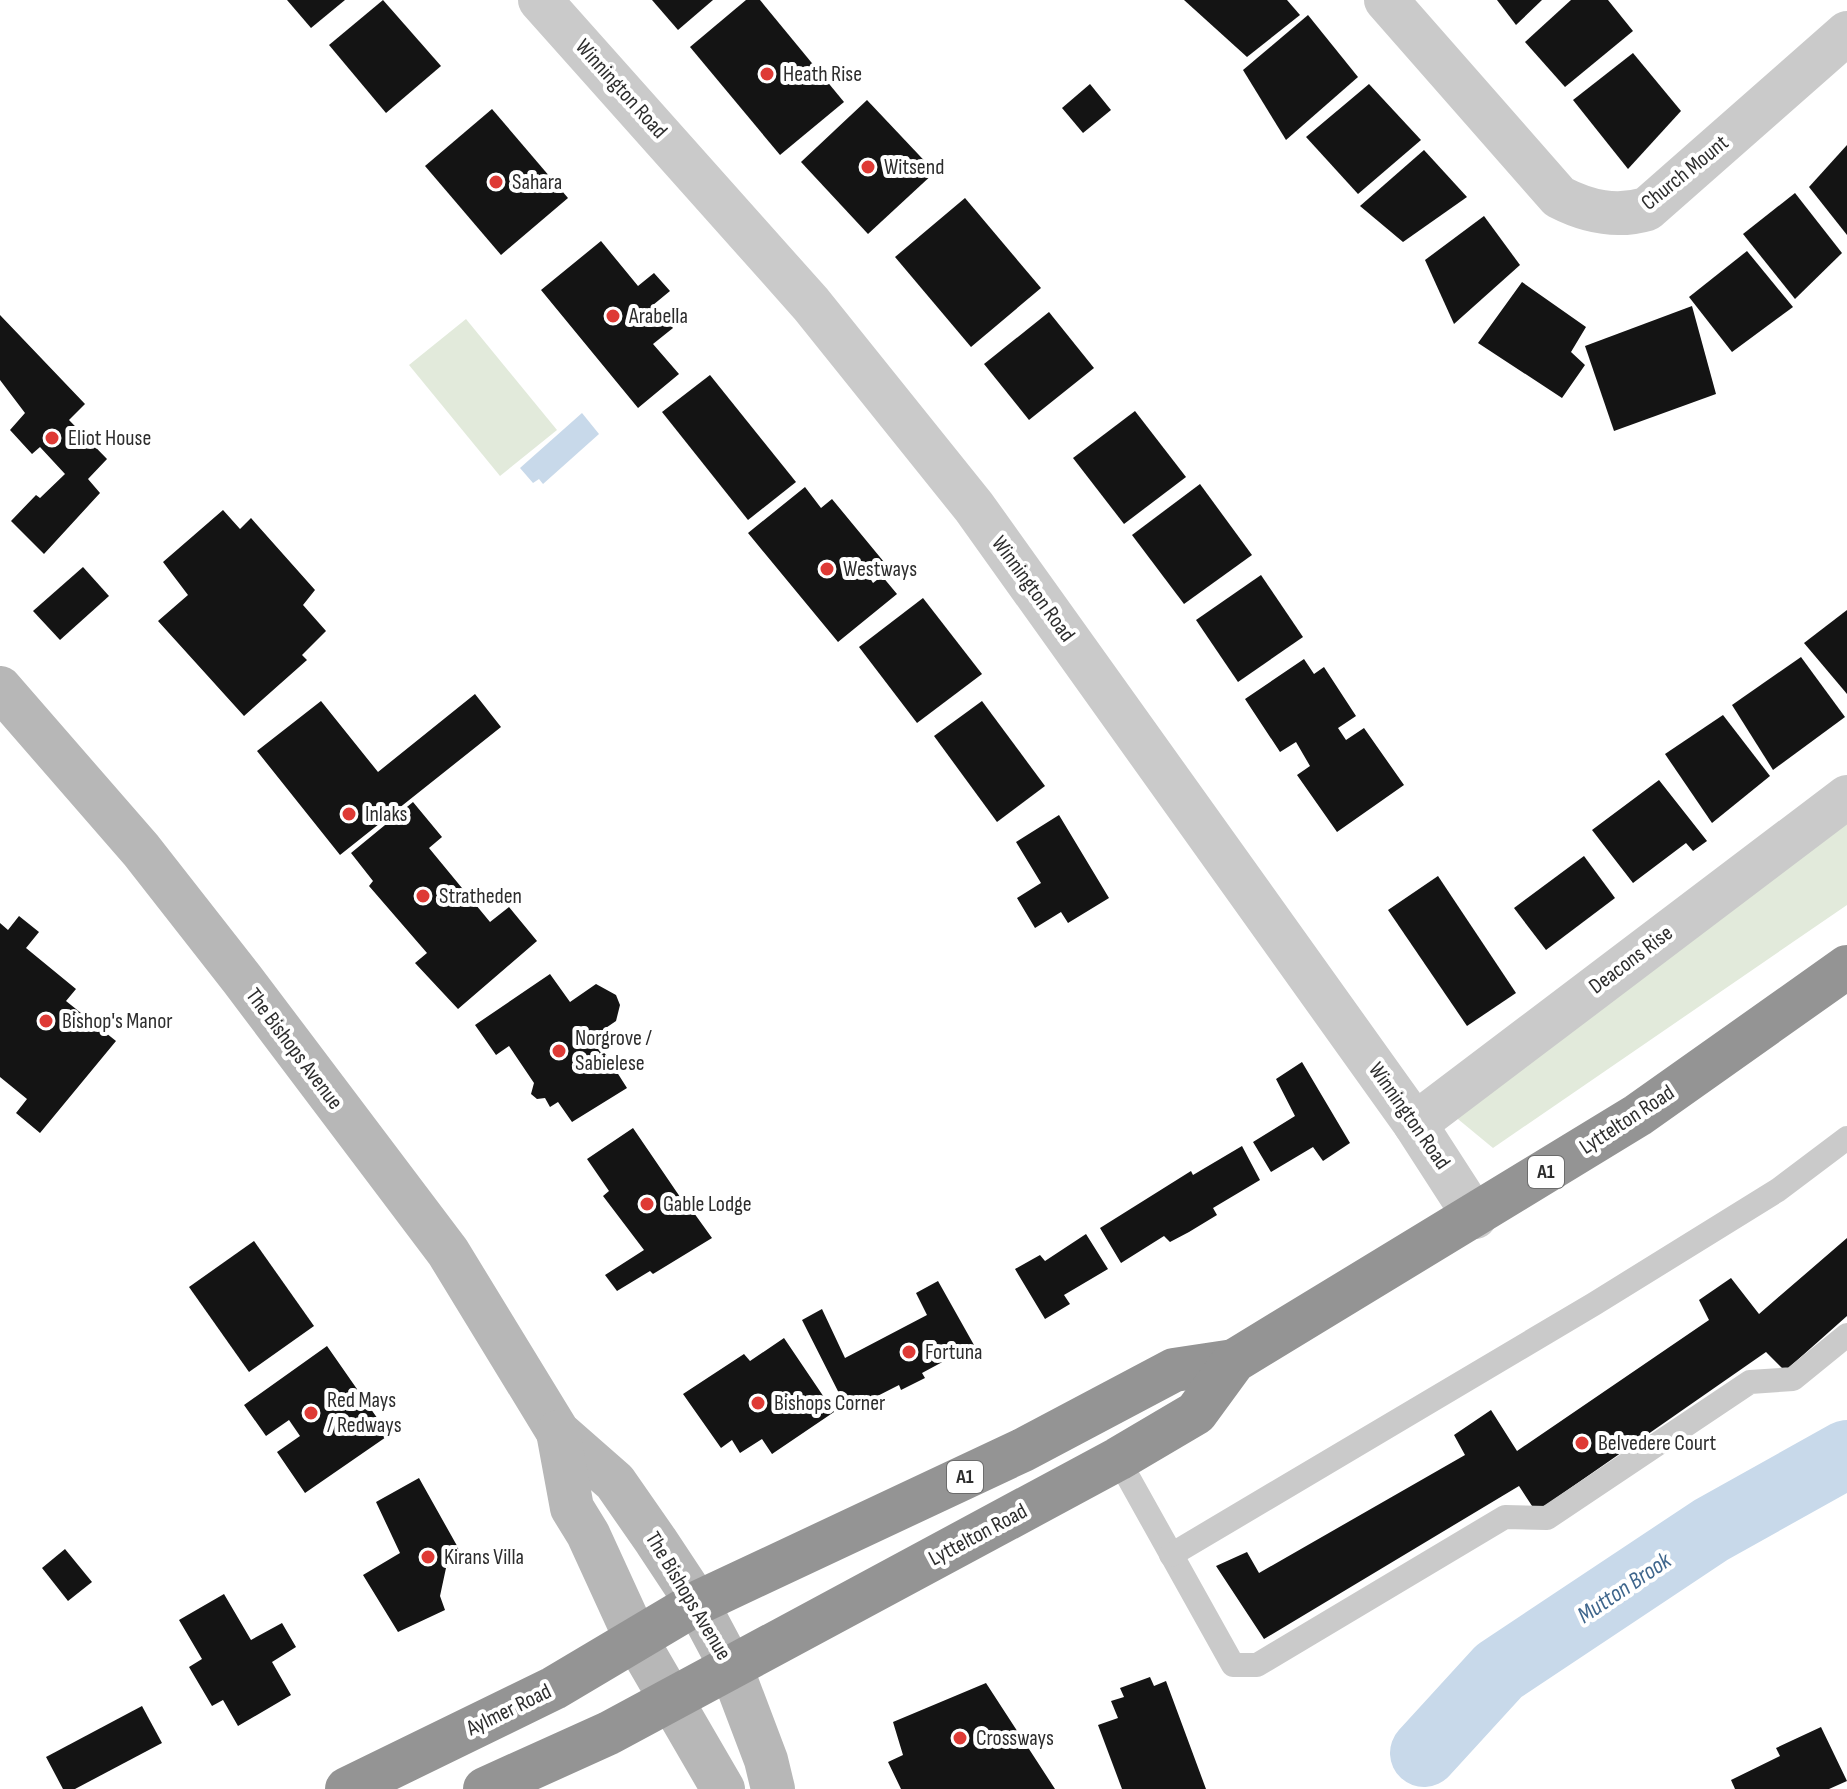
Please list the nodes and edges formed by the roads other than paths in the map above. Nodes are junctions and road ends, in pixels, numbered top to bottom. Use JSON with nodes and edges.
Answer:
{"nodes":[{"id":1,"x":540,"y":0,"type":"edge"},
{"id":2,"x":1386,"y":0,"type":"edge"},
{"id":3,"x":1847,"y":33,"type":"edge"},
{"id":4,"x":0,"y":688,"type":"edge"},
{"id":5,"x":1847,"y":797,"type":"edge"},
{"id":6,"x":1847,"y":967,"type":"edge"},
{"id":7,"x":1415,"y":1124,"type":"junction"},
{"id":8,"x":1847,"y":1138,"type":"edge"},
{"id":9,"x":1475,"y":1217,"type":"junction"},
{"id":10,"x":1847,"y":1335,"type":"edge"},
{"id":11,"x":1234,"y":1361,"type":"junction"},
{"id":12,"x":558,"y":1432,"type":"junction"},
{"id":13,"x":1118,"y":1459,"type":"junction"},
{"id":14,"x":1171,"y":1555,"type":"junction"},
{"id":15,"x":667,"y":1622,"type":"junction"},
{"id":16,"x":701,"y":1682,"type":"junction"},
{"id":17,"x":347,"y":1789,"type":"edge"},
{"id":18,"x":485,"y":1789,"type":"edge"},
{"id":19,"x":723,"y":1789,"type":"edge"},
{"id":20,"x":773,"y":1789,"type":"edge"}],
"edges":[{"from":1,"to":7,"type":"street","name":"Winnington Road"},
{"from":2,"to":3,"type":"street","name":"Church Mount"},
{"from":4,"to":12,"type":"street","name":"The Bishops Avenue"},
{"from":5,"to":7,"type":"street","name":"Deacons Rise"},
{"from":6,"to":9,"type":"highway","name":"Lyttelton Road","number":"A1"},
{"from":7,"to":9,"type":"street","name":"Winnington Road"},
{"from":8,"to":14,"type":"lane"},
{"from":9,"to":11,"type":"highway","name":"Lyttelton Road","number":"A1"},
{"from":10,"to":14,"type":"lane"},
{"from":11,"to":13,"type":"highway","name":"Lyttelton Road","number":"A1"},
{"from":11,"to":15,"type":"highway","name":"Lyttelton Road","number":"A1"},
{"from":12,"to":15,"type":"street","name":"The Bishops Avenue"},
{"from":12,"to":15,"type":"street","name":"The Bishops Avenue"},
{"from":13,"to":14,"type":"lane"},
{"from":13,"to":16,"type":"highway","name":"Lyttelton Road","number":"A1"},
{"from":15,"to":16,"type":"street","name":"The Bishops Avenue"},
{"from":15,"to":16,"type":"street","name":"The Bishops Avenue"},
{"from":15,"to":17,"type":"highway","name":"Aylmer Road","number":"A1"},
{"from":16,"to":18,"type":"highway","number":"A1"},
{"from":16,"to":19,"type":"street","name":"The Bishops Avenue"},
{"from":16,"to":20,"type":"street","name":"The Bishops Avenue"}]}
